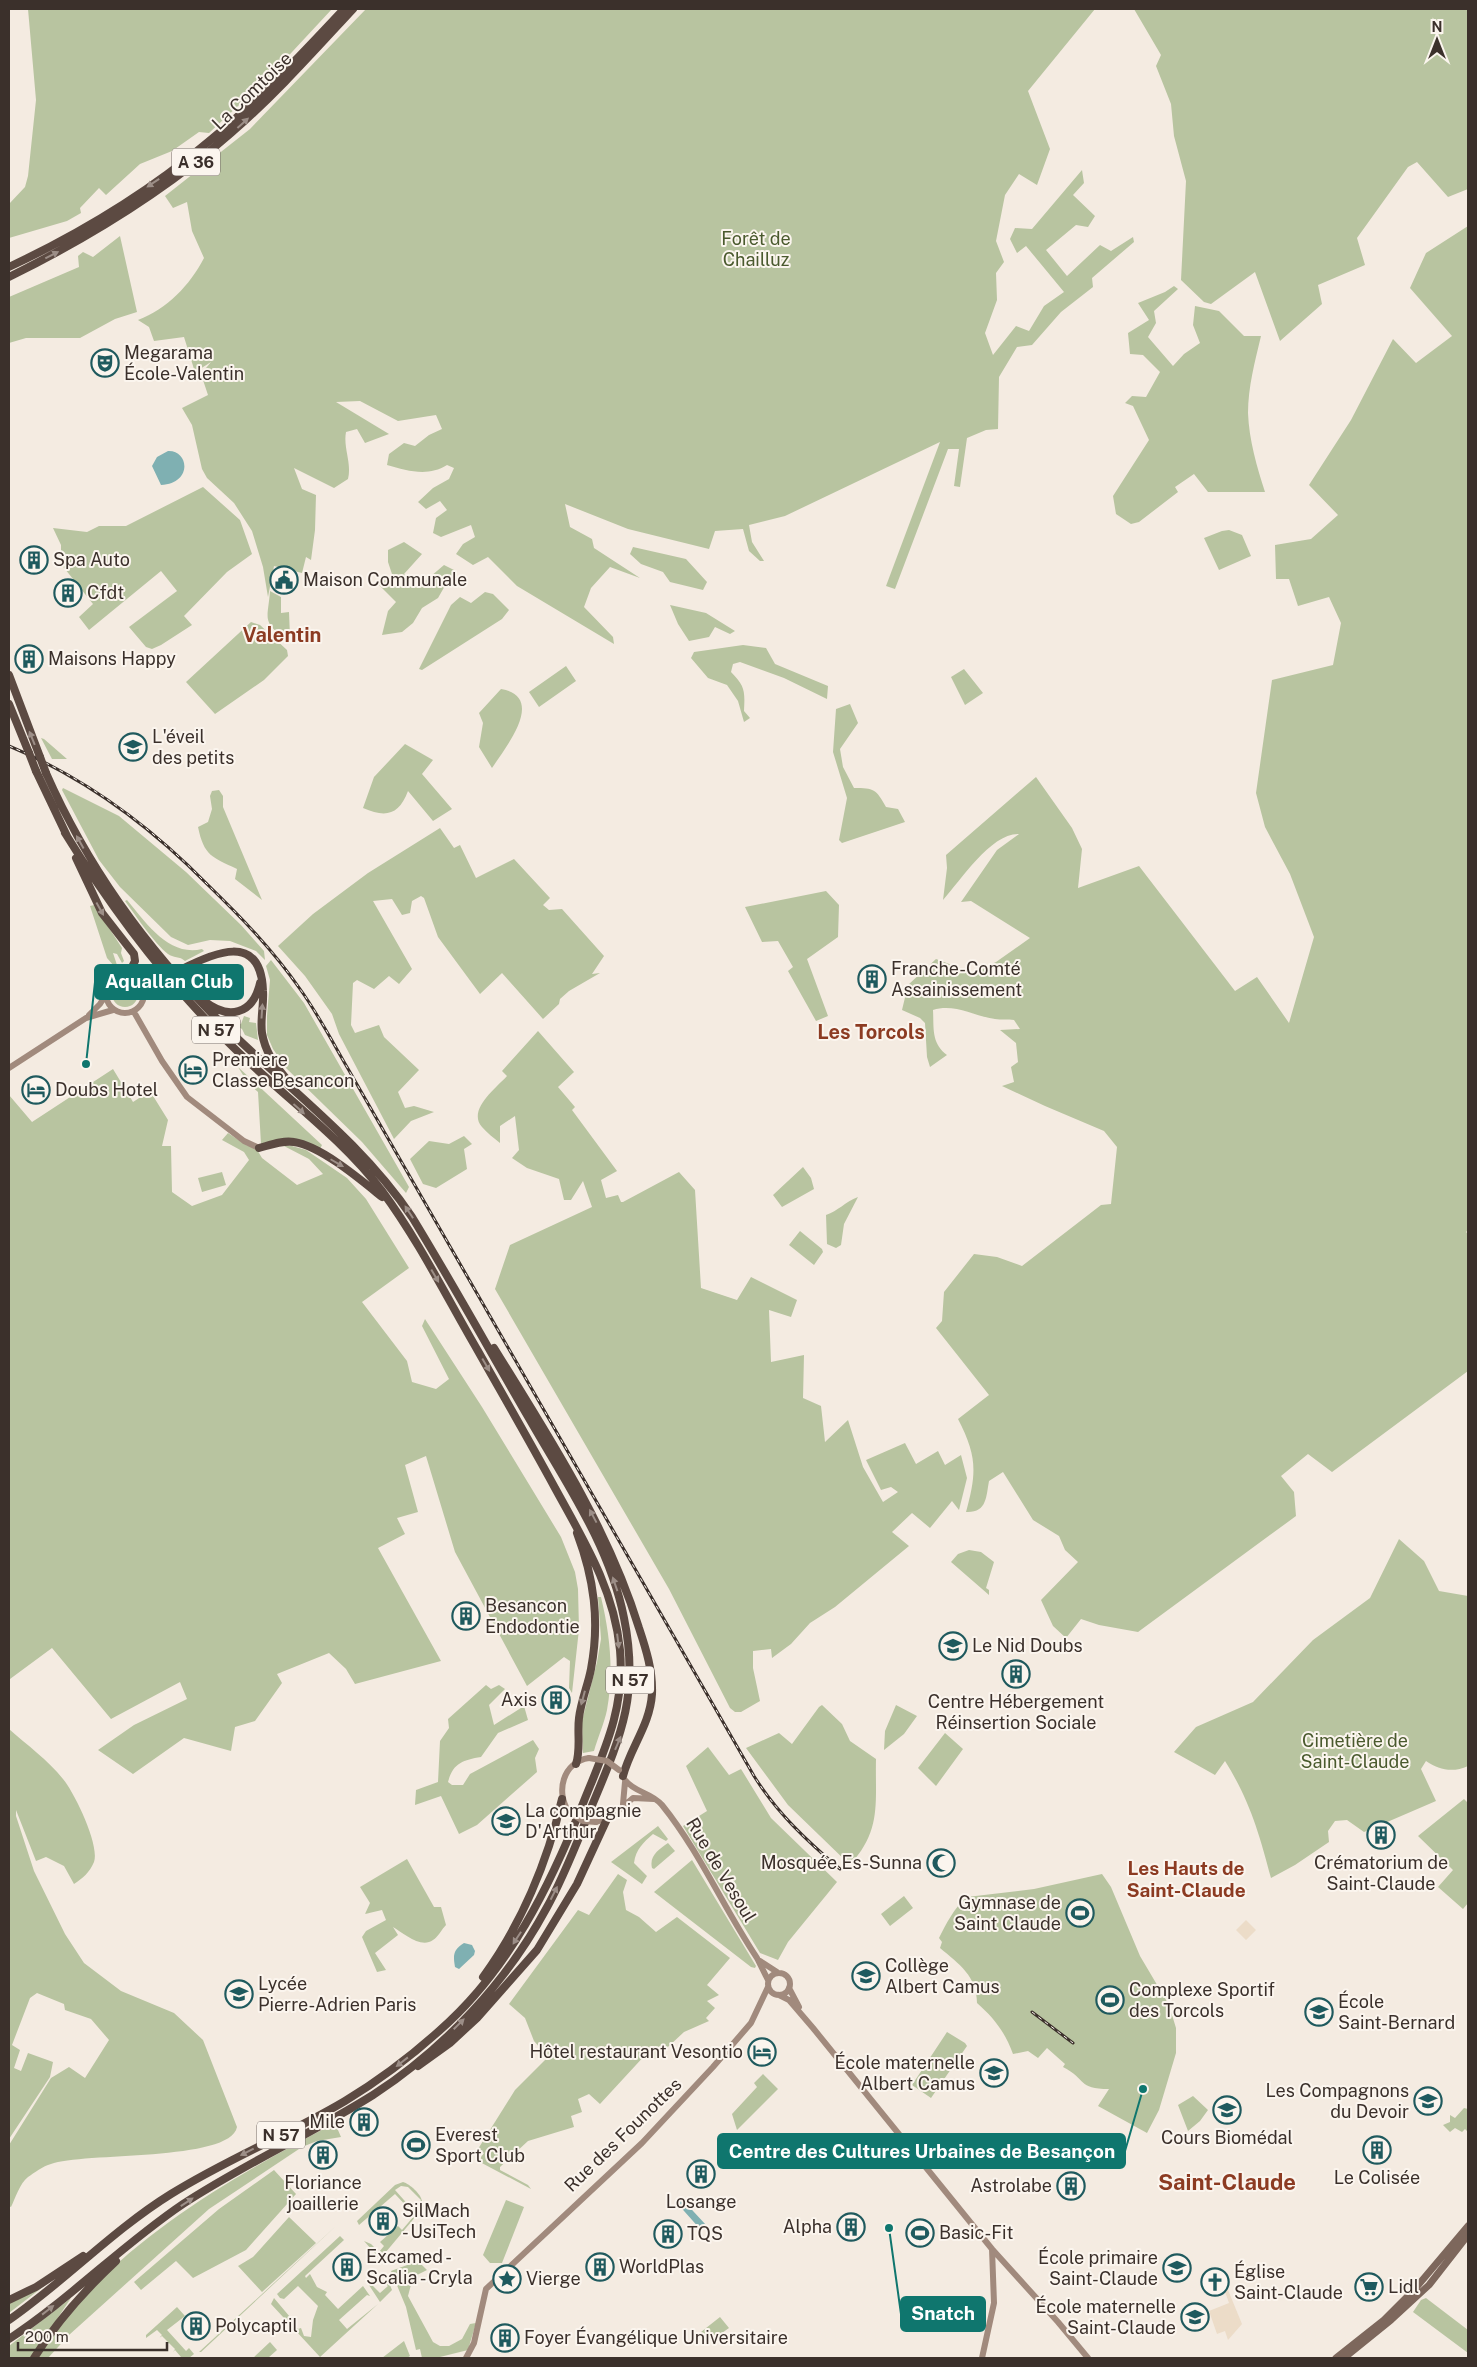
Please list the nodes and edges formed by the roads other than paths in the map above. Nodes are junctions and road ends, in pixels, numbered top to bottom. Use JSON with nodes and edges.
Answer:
{"nodes":[{"id":1,"x":344,"y":9,"type":"edge"},
{"id":2,"x":353,"y":9,"type":"edge"},
{"id":3,"x":9,"y":268,"type":"edge"},
{"id":4,"x":9,"y":276,"type":"edge"},
{"id":5,"x":9,"y":675,"type":"edge"},
{"id":6,"x":9,"y":682,"type":"edge"},
{"id":7,"x":9,"y":704,"type":"edge"},
{"id":8,"x":25,"y":719,"type":"junction"},
{"id":9,"x":65,"y":832,"type":"junction"},
{"id":10,"x":128,"y":975,"type":"junction"},
{"id":11,"x":261,"y":978,"type":"junction"},
{"id":12,"x":179,"y":981,"type":"junction"},
{"id":13,"x":141,"y":984,"type":"junction"},
{"id":14,"x":152,"y":985,"type":"junction"},
{"id":15,"x":144,"y":994,"type":"junction"},
{"id":16,"x":106,"y":996,"type":"junction"},
{"id":17,"x":113,"y":1010,"type":"junction"},
{"id":18,"x":134,"y":1012,"type":"junction"},
{"id":19,"x":86,"y":1018,"type":"junction"},
{"id":20,"x":9,"y":1068,"type":"edge"},
{"id":21,"x":302,"y":1098,"type":"junction"},
{"id":22,"x":260,"y":1148,"type":"joint"},
{"id":23,"x":391,"y":1205,"type":"junction"},
{"id":24,"x":434,"y":1254,"type":"junction"},
{"id":25,"x":570,"y":1514,"type":"junction"},
{"id":26,"x":576,"y":1764,"type":"junction"},
{"id":27,"x":622,"y":1776,"type":"junction"},
{"id":28,"x":562,"y":1798,"type":"junction"},
{"id":29,"x":657,"y":1800,"type":"junction"},
{"id":30,"x":623,"y":1805,"type":"junction"},
{"id":31,"x":607,"y":1819,"type":"junction"},
{"id":32,"x":757,"y":1958,"type":"junction"},
{"id":33,"x":777,"y":1972,"type":"junction"},
{"id":34,"x":768,"y":1984,"type":"junction"},
{"id":35,"x":789,"y":1988,"type":"junction"},
{"id":36,"x":778,"y":1995,"type":"junction"},
{"id":37,"x":760,"y":2005,"type":"junction"},
{"id":38,"x":813,"y":2028,"type":"junction"},
{"id":39,"x":439,"y":2031,"type":"junction"},
{"id":40,"x":396,"y":2078,"type":"junction"},
{"id":41,"x":1468,"y":2226,"type":"edge"},
{"id":42,"x":147,"y":2230,"type":"junction"},
{"id":43,"x":118,"y":2233,"type":"junction"},
{"id":44,"x":1468,"y":2235,"type":"edge"},
{"id":45,"x":992,"y":2249,"type":"junction"},
{"id":46,"x":9,"y":2300,"type":"edge"},
{"id":47,"x":9,"y":2320,"type":"edge"},
{"id":48,"x":9,"y":2339,"type":"edge"},
{"id":49,"x":34,"y":2358,"type":"edge"},
{"id":50,"x":466,"y":2358,"type":"edge"},
{"id":51,"x":982,"y":2358,"type":"edge"},
{"id":52,"x":1088,"y":2358,"type":"edge"},
{"id":53,"x":1336,"y":2358,"type":"edge"},
{"id":54,"x":1344,"y":2358,"type":"edge"}],
"edges":[{"from":1,"to":3,"type":"highway","name":"La Comtoise","number":"A 36","one_way":true},
{"from":4,"to":2,"type":"highway","name":"La Comtoise","number":"A 36","one_way":true},
{"from":5,"to":8,"type":"highway","number":"N 57"},
{"from":6,"to":8,"type":"highway","number":"N 57"},
{"from":7,"to":9,"type":"highway","number":"N 57","bridge":true},
{"from":12,"to":8,"type":"highway","number":"N 57","one_way":true,"bridge":true},
{"from":9,"to":10,"type":"highway","one_way":true},
{"from":9,"to":23,"type":"highway","number":"N 57","one_way":true},
{"from":10,"to":13,"type":"main road"},
{"from":10,"to":16,"type":"main road"},
{"from":11,"to":12,"type":"highway"},
{"from":11,"to":14,"type":"highway","bridge":true},
{"from":21,"to":11,"type":"highway","one_way":true},
{"from":12,"to":21,"type":"highway","number":"N 57"},
{"from":13,"to":14,"type":"highway"},
{"from":13,"to":15,"type":"main road"},
{"from":14,"to":15,"type":"highway"},
{"from":15,"to":18,"type":"main road"},
{"from":16,"to":17,"type":"main road"},
{"from":16,"to":19,"type":"main road"},
{"from":17,"to":18,"type":"main road"},
{"from":17,"to":19,"type":"main road"},
{"from":18,"to":22,"type":"main road"},
{"from":19,"to":20,"type":"main road"},
{"from":24,"to":21,"type":"highway","number":"N 57","one_way":true},
{"from":22,"to":23,"type":"highway","one_way":true},
{"from":23,"to":25,"type":"highway","number":"N 57","one_way":true},
{"from":27,"to":24,"type":"highway","one_way":true},
{"from":40,"to":24,"type":"highway","number":"N 57","one_way":true},
{"from":25,"to":26,"type":"highway","one_way":true},
{"from":25,"to":39,"type":"highway","number":"N 57","one_way":true},
{"from":26,"to":27,"type":"main road","bridge":true},
{"from":26,"to":28,"type":"main road"},
{"from":27,"to":29,"type":"main road"},
{"from":27,"to":30,"type":"main road"},
{"from":28,"to":31,"type":"main road","bridge":true},
{"from":28,"to":39,"type":"highway"},
{"from":29,"to":30,"type":"main road"},
{"from":29,"to":32,"type":"main road","name":"Rue de Vesoul"},
{"from":30,"to":31,"type":"main road"},
{"from":31,"to":40,"type":"highway"},
{"from":32,"to":33,"type":"main road","name":"Rue de Vesoul"},
{"from":32,"to":34,"type":"main road","name":"Rue de Vesoul"},
{"from":33,"to":34,"type":"main road"},
{"from":33,"to":35,"type":"main road"},
{"from":34,"to":36,"type":"main road"},
{"from":34,"to":37,"type":"main road","name":"Rue des Founottes"},
{"from":35,"to":36,"type":"main road"},
{"from":35,"to":38,"type":"main road"},
{"from":36,"to":37,"type":"main road","name":"Rue des Founottes"},
{"from":36,"to":38,"type":"main road"},
{"from":37,"to":50,"type":"main road","name":"Rue des Founottes"},
{"from":38,"to":45,"type":"main road"},
{"from":39,"to":43,"type":"highway","number":"N 57","one_way":true},
{"from":42,"to":40,"type":"highway","number":"N 57","one_way":true},
{"from":41,"to":53,"type":"main road"},
{"from":48,"to":42,"type":"highway","number":"N 57","one_way":true},
{"from":42,"to":49,"type":"highway"},
{"from":43,"to":46,"type":"highway"},
{"from":43,"to":47,"type":"highway","number":"N 57"},
{"from":44,"to":54,"type":"main road"},
{"from":45,"to":51,"type":"main road"},
{"from":45,"to":52,"type":"main road"}]}
